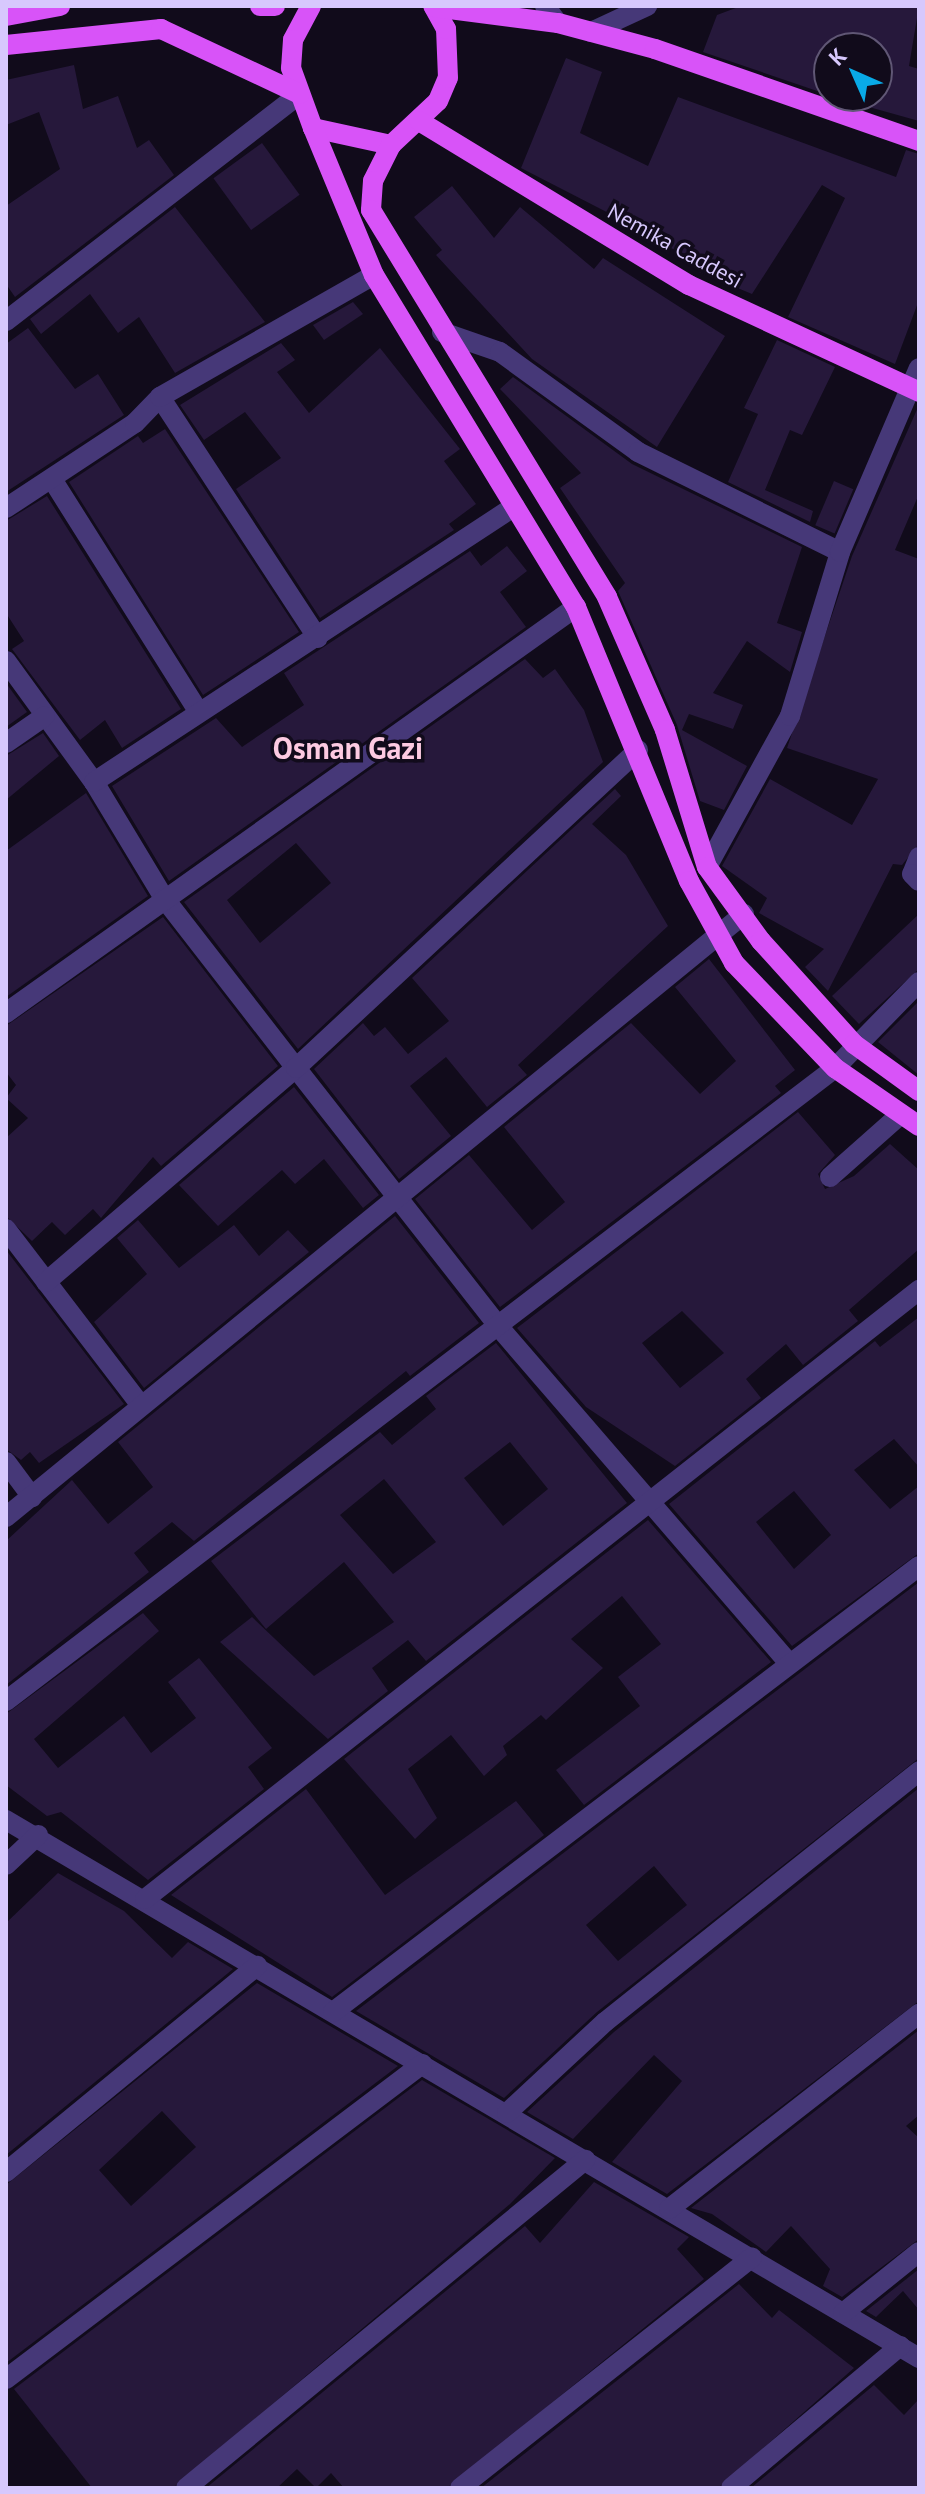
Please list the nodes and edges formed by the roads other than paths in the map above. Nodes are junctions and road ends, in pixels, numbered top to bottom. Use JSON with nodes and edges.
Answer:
{"nodes":[{"id":1,"x":60,"y":6,"type":"edge"},
{"id":2,"x":260,"y":6,"type":"edge"},
{"id":3,"x":275,"y":6,"type":"edge"},
{"id":4,"x":311,"y":6,"type":"edge"},
{"id":5,"x":545,"y":6,"type":"edge"},
{"id":6,"x":647,"y":6,"type":"edge"},
{"id":7,"x":433,"y":7,"type":"edge"},
{"id":8,"x":6,"y":16,"type":"edge"},
{"id":9,"x":558,"y":23,"type":"junction"},
{"id":10,"x":591,"y":32,"type":"junction"},
{"id":11,"x":6,"y":45,"type":"edge"},
{"id":12,"x":300,"y":94,"type":"junction"},
{"id":13,"x":419,"y":121,"type":"junction"},
{"id":14,"x":313,"y":128,"type":"junction"},
{"id":15,"x":919,"y":141,"type":"edge"},
{"id":16,"x":391,"y":145,"type":"junction"},
{"id":17,"x":374,"y":275,"type":"junction"},
{"id":18,"x":6,"y":321,"type":"edge"},
{"id":19,"x":442,"y":332,"type":"junction"},
{"id":20,"x":919,"y":368,"type":"edge"},
{"id":21,"x":915,"y":391,"type":"edge"},
{"id":22,"x":160,"y":397,"type":"junction"},
{"id":23,"x":52,"y":479,"type":"junction"},
{"id":24,"x":515,"y":506,"type":"junction"},
{"id":25,"x":6,"y":508,"type":"edge"},
{"id":26,"x":840,"y":552,"type":"junction"},
{"id":27,"x":576,"y":607,"type":"junction"},
{"id":28,"x":318,"y":638,"type":"junction"},
{"id":29,"x":6,"y":661,"type":"edge"},
{"id":30,"x":198,"y":711,"type":"junction"},
{"id":31,"x":45,"y":716,"type":"junction"},
{"id":32,"x":6,"y":743,"type":"edge"},
{"id":33,"x":638,"y":750,"type":"junction"},
{"id":34,"x":94,"y":782,"type":"junction"},
{"id":35,"x":919,"y":857,"type":"edge"},
{"id":36,"x":707,"y":867,"type":"junction"},
{"id":37,"x":919,"y":881,"type":"edge"},
{"id":38,"x":164,"y":898,"type":"junction"},
{"id":39,"x":744,"y":914,"type":"junction"},
{"id":40,"x":718,"y":936,"type":"junction"},
{"id":41,"x":919,"y":982,"type":"edge"},
{"id":42,"x":6,"y":1013,"type":"edge"},
{"id":43,"x":854,"y":1044,"type":"junction"},
{"id":44,"x":296,"y":1068,"type":"junction"},
{"id":45,"x":835,"y":1068,"type":"junction"},
{"id":46,"x":919,"y":1091,"type":"edge"},
{"id":47,"x":901,"y":1114,"type":"junction"},
{"id":48,"x":919,"y":1126,"type":"edge"},
{"id":49,"x":830,"y":1177,"type":"dead end"},
{"id":50,"x":397,"y":1193,"type":"junction"},
{"id":51,"x":6,"y":1229,"type":"edge"},
{"id":52,"x":46,"y":1282,"type":"junction"},
{"id":53,"x":919,"y":1290,"type":"edge"},
{"id":54,"x":498,"y":1326,"type":"junction"},
{"id":55,"x":140,"y":1404,"type":"junction"},
{"id":56,"x":6,"y":1462,"type":"edge"},
{"id":57,"x":32,"y":1497,"type":"junction"},
{"id":58,"x":649,"y":1498,"type":"junction"},
{"id":59,"x":6,"y":1517,"type":"edge"},
{"id":60,"x":919,"y":1566,"type":"edge"},
{"id":61,"x":789,"y":1663,"type":"junction"},
{"id":62,"x":6,"y":1701,"type":"edge"},
{"id":63,"x":919,"y":1771,"type":"edge"},
{"id":64,"x":6,"y":1820,"type":"edge"},
{"id":65,"x":38,"y":1835,"type":"junction"},
{"id":66,"x":6,"y":1865,"type":"edge"},
{"id":67,"x":145,"y":1899,"type":"junction"},
{"id":68,"x":257,"y":1966,"type":"junction"},
{"id":69,"x":333,"y":2012,"type":"junction"},
{"id":70,"x":919,"y":2014,"type":"edge"},
{"id":71,"x":422,"y":2064,"type":"junction"},
{"id":72,"x":507,"y":2113,"type":"junction"},
{"id":73,"x":585,"y":2160,"type":"junction"},
{"id":74,"x":6,"y":2172,"type":"edge"},
{"id":75,"x":669,"y":2209,"type":"junction"},
{"id":76,"x":919,"y":2252,"type":"edge"},
{"id":77,"x":752,"y":2257,"type":"junction"},
{"id":78,"x":843,"y":2313,"type":"junction"},
{"id":79,"x":900,"y":2346,"type":"junction"},
{"id":80,"x":919,"y":2358,"type":"edge"},
{"id":81,"x":6,"y":2379,"type":"edge"},
{"id":82,"x":186,"y":2488,"type":"edge"},
{"id":83,"x":460,"y":2488,"type":"edge"},
{"id":84,"x":731,"y":2488,"type":"edge"}],
"edges":[{"from":1,"to":8,"type":"main road"},
{"from":2,"to":3,"type":"main road"},
{"from":4,"to":12,"type":"main road"},
{"from":5,"to":9,"type":"street"},
{"from":6,"to":10,"type":"street"},
{"from":7,"to":9,"type":"main road"},
{"from":7,"to":13,"type":"main road"},
{"from":9,"to":10,"type":"main road"},
{"from":10,"to":15,"type":"main road"},
{"from":11,"to":12,"type":"main road"},
{"from":12,"to":14,"type":"main road"},
{"from":12,"to":18,"type":"street"},
{"from":13,"to":16,"type":"main road"},
{"from":13,"to":21,"type":"main road","name":"Nemika Caddesi"},
{"from":14,"to":16,"type":"main road"},
{"from":14,"to":17,"type":"main road"},
{"from":16,"to":19,"type":"main road"},
{"from":17,"to":22,"type":"street"},
{"from":17,"to":24,"type":"main road"},
{"from":19,"to":26,"type":"street"},
{"from":19,"to":36,"type":"main road"},
{"from":20,"to":21,"type":"street"},
{"from":21,"to":26,"type":"street"},
{"from":22,"to":23,"type":"street"},
{"from":22,"to":28,"type":"street"},
{"from":23,"to":25,"type":"street"},
{"from":23,"to":30,"type":"street"},
{"from":24,"to":27,"type":"main road"},
{"from":24,"to":28,"type":"street"},
{"from":26,"to":36,"type":"street"},
{"from":27,"to":33,"type":"main road"},
{"from":27,"to":38,"type":"street"},
{"from":28,"to":30,"type":"street"},
{"from":29,"to":31,"type":"street"},
{"from":30,"to":34,"type":"street"},
{"from":31,"to":32,"type":"street"},
{"from":31,"to":34,"type":"street"},
{"from":33,"to":40,"type":"main road"},
{"from":33,"to":44,"type":"street"},
{"from":34,"to":38,"type":"street"},
{"from":35,"to":37,"type":"street"},
{"from":36,"to":39,"type":"main road"},
{"from":38,"to":42,"type":"street"},
{"from":38,"to":44,"type":"street"},
{"from":39,"to":40,"type":"street"},
{"from":39,"to":43,"type":"main road"},
{"from":40,"to":45,"type":"main road"},
{"from":40,"to":50,"type":"street"},
{"from":41,"to":43,"type":"street"},
{"from":43,"to":45,"type":"street"},
{"from":43,"to":46,"type":"main road"},
{"from":44,"to":50,"type":"street"},
{"from":44,"to":52,"type":"street"},
{"from":45,"to":47,"type":"main road"},
{"from":45,"to":54,"type":"street"},
{"from":47,"to":48,"type":"main road"},
{"from":47,"to":49,"type":"street"},
{"from":50,"to":54,"type":"street"},
{"from":50,"to":55,"type":"street"},
{"from":51,"to":52,"type":"street"},
{"from":52,"to":55,"type":"street"},
{"from":53,"to":58,"type":"street"},
{"from":54,"to":58,"type":"street"},
{"from":54,"to":62,"type":"street"},
{"from":55,"to":57,"type":"street"},
{"from":56,"to":57,"type":"street"},
{"from":57,"to":59,"type":"street"},
{"from":58,"to":61,"type":"street"},
{"from":58,"to":67,"type":"street"},
{"from":60,"to":61,"type":"street"},
{"from":61,"to":69,"type":"street"},
{"from":63,"to":72,"type":"street"},
{"from":64,"to":65,"type":"street"},
{"from":65,"to":66,"type":"street"},
{"from":65,"to":67,"type":"street"},
{"from":67,"to":68,"type":"street"},
{"from":68,"to":69,"type":"street"},
{"from":68,"to":74,"type":"street"},
{"from":69,"to":71,"type":"street"},
{"from":70,"to":75,"type":"street"},
{"from":71,"to":72,"type":"street"},
{"from":71,"to":81,"type":"street"},
{"from":72,"to":73,"type":"street"},
{"from":73,"to":75,"type":"street"},
{"from":73,"to":82,"type":"street"},
{"from":75,"to":77,"type":"street"},
{"from":76,"to":78,"type":"street"},
{"from":77,"to":78,"type":"street"},
{"from":77,"to":83,"type":"street"},
{"from":78,"to":79,"type":"street"},
{"from":79,"to":80,"type":"street"},
{"from":79,"to":84,"type":"street"}]}
